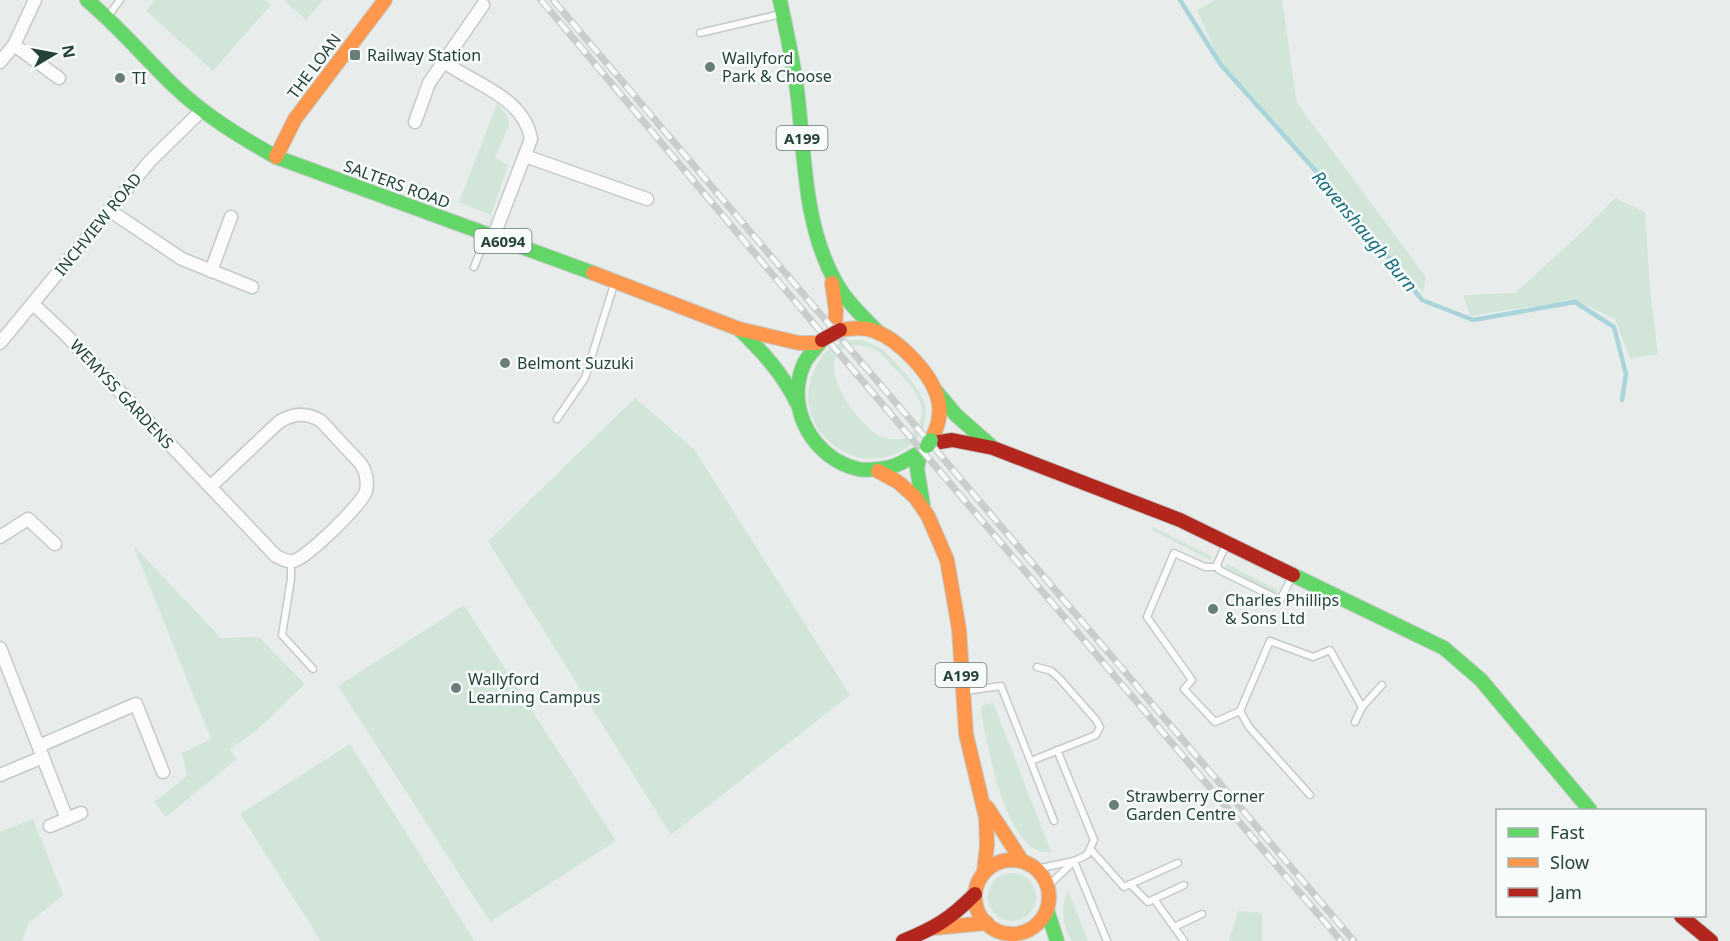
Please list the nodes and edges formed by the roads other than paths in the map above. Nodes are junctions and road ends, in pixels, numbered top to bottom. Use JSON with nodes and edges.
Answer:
{"nodes":[{"id":1,"x":35,"y":0,"type":"edge"},
{"id":2,"x":87,"y":0,"type":"edge"},
{"id":3,"x":120,"y":0,"type":"edge"},
{"id":4,"x":385,"y":0,"type":"edge"},
{"id":5,"x":780,"y":0,"type":"edge"},
{"id":6,"x":483,"y":5,"type":"dead end"},
{"id":7,"x":783,"y":14,"type":"junction"},
{"id":8,"x":107,"y":17,"type":"junction"},
{"id":9,"x":699,"y":33,"type":"dead end"},
{"id":10,"x":14,"y":45,"type":"junction"},
{"id":11,"x":0,"y":62,"type":"edge"},
{"id":12,"x":444,"y":62,"type":"junction"},
{"id":13,"x":59,"y":78,"type":"dead end"},
{"id":14,"x":202,"y":110,"type":"junction"},
{"id":15,"x":415,"y":122,"type":"dead end"},
{"id":16,"x":276,"y":156,"type":"junction"},
{"id":17,"x":525,"y":156,"type":"junction"},
{"id":18,"x":647,"y":199,"type":"dead end"},
{"id":19,"x":109,"y":210,"type":"junction"},
{"id":20,"x":231,"y":217,"type":"dead end"},
{"id":21,"x":490,"y":236,"type":"junction"},
{"id":22,"x":474,"y":267,"type":"dead end"},
{"id":23,"x":211,"y":271,"type":"junction"},
{"id":24,"x":831,"y":275,"type":"junction"},
{"id":25,"x":615,"y":281,"type":"junction"},
{"id":26,"x":252,"y":287,"type":"dead end"},
{"id":27,"x":33,"y":304,"type":"junction"},
{"id":28,"x":740,"y":329,"type":"junction"},
{"id":29,"x":879,"y":333,"type":"junction"},
{"id":30,"x":829,"y":334,"type":"junction"},
{"id":31,"x":0,"y":344,"type":"edge"},
{"id":32,"x":935,"y":390,"type":"junction"},
{"id":33,"x":798,"y":408,"type":"junction"},
{"id":34,"x":557,"y":419,"type":"dead end"},
{"id":35,"x":926,"y":448,"type":"junction"},
{"id":36,"x":993,"y":448,"type":"junction"},
{"id":37,"x":878,"y":471,"type":"junction"},
{"id":38,"x":210,"y":487,"type":"junction"},
{"id":39,"x":923,"y":505,"type":"junction"},
{"id":40,"x":0,"y":537,"type":"edge"},
{"id":41,"x":1227,"y":542,"type":"junction"},
{"id":42,"x":55,"y":544,"type":"dead end"},
{"id":43,"x":291,"y":562,"type":"junction"},
{"id":44,"x":1217,"y":567,"type":"junction"},
{"id":45,"x":1293,"y":575,"type":"junction"},
{"id":46,"x":0,"y":649,"type":"edge"},
{"id":47,"x":1037,"y":667,"type":"dead end"},
{"id":48,"x":313,"y":669,"type":"dead end"},
{"id":49,"x":1382,"y":685,"type":"dead end"},
{"id":50,"x":962,"y":692,"type":"junction"},
{"id":51,"x":1362,"y":707,"type":"junction"},
{"id":52,"x":1240,"y":711,"type":"junction"},
{"id":53,"x":1355,"y":722,"type":"dead end"},
{"id":54,"x":1057,"y":750,"type":"junction"},
{"id":55,"x":41,"y":752,"type":"junction"},
{"id":56,"x":1031,"y":761,"type":"junction"},
{"id":57,"x":163,"y":772,"type":"dead end"},
{"id":58,"x":0,"y":775,"type":"edge"},
{"id":59,"x":1310,"y":795,"type":"dead end"},
{"id":60,"x":984,"y":802,"type":"junction"},
{"id":61,"x":1589,"y":809,"type":"edge"},
{"id":62,"x":81,"y":813,"type":"dead end"},
{"id":63,"x":67,"y":819,"type":"junction"},
{"id":64,"x":1054,"y":821,"type":"dead end"},
{"id":65,"x":50,"y":826,"type":"dead end"},
{"id":66,"x":1091,"y":850,"type":"junction"},
{"id":67,"x":1022,"y":861,"type":"junction"},
{"id":68,"x":1074,"y":861,"type":"junction"},
{"id":69,"x":1178,"y":863,"type":"dead end"},
{"id":70,"x":1036,"y":869,"type":"junction"},
{"id":71,"x":984,"y":873,"type":"junction"},
{"id":72,"x":1130,"y":884,"type":"junction"},
{"id":73,"x":1184,"y":885,"type":"dead end"},
{"id":74,"x":1047,"y":887,"type":"junction"},
{"id":75,"x":975,"y":894,"type":"junction"},
{"id":76,"x":1154,"y":899,"type":"junction"},
{"id":77,"x":1047,"y":910,"type":"junction"},
{"id":78,"x":1202,"y":914,"type":"dead end"},
{"id":79,"x":1683,"y":917,"type":"edge"},
{"id":80,"x":987,"y":923,"type":"junction"},
{"id":81,"x":1174,"y":927,"type":"junction"},
{"id":82,"x":934,"y":928,"type":"junction"},
{"id":83,"x":1019,"y":937,"type":"edge"},
{"id":84,"x":903,"y":941,"type":"edge"},
{"id":85,"x":1057,"y":941,"type":"edge"},
{"id":86,"x":1107,"y":941,"type":"edge"},
{"id":87,"x":1184,"y":941,"type":"edge"},
{"id":88,"x":1711,"y":941,"type":"edge"}],
"edges":[{"from":1,"to":10,"type":"street"},
{"from":2,"to":8,"type":"main road","name":"SALTERS ROAD","number":"A6094"},
{"from":3,"to":8,"type":"lane"},
{"from":4,"to":16,"type":"main road","name":"THE LOAN"},
{"from":5,"to":7,"type":"main road","number":"A199"},
{"from":6,"to":12,"type":"street"},
{"from":7,"to":9,"type":"lane"},
{"from":7,"to":24,"type":"main road","number":"A199"},
{"from":8,"to":14,"type":"main road","name":"SALTERS ROAD","number":"A6094"},
{"from":10,"to":11,"type":"street"},
{"from":10,"to":13,"type":"street"},
{"from":12,"to":15,"type":"street"},
{"from":12,"to":17,"type":"street"},
{"from":14,"to":16,"type":"main road","name":"SALTERS ROAD","number":"A6094"},
{"from":14,"to":19,"type":"street","name":"INCHVIEW ROAD"},
{"from":16,"to":21,"type":"main road","name":"SALTERS ROAD","number":"A6094"},
{"from":17,"to":18,"type":"street"},
{"from":17,"to":21,"type":"street"},
{"from":19,"to":23,"type":"street"},
{"from":19,"to":27,"type":"street","name":"INCHVIEW ROAD"},
{"from":20,"to":23,"type":"street"},
{"from":21,"to":22,"type":"lane"},
{"from":21,"to":25,"type":"main road","name":"SALTERS ROAD","number":"A6094"},
{"from":23,"to":26,"type":"street"},
{"from":24,"to":29,"type":"main road","number":"A199"},
{"from":24,"to":30,"type":"main road","number":"A199"},
{"from":25,"to":28,"type":"main road","name":"SALTERS ROAD","number":"A6094"},
{"from":25,"to":34,"type":"lane"},
{"from":27,"to":31,"type":"street","name":"INCHVIEW ROAD"},
{"from":27,"to":38,"type":"street","name":"WEMYSS GARDENS"},
{"from":28,"to":30,"type":"main road","name":"SALTERS ROAD","number":"A6094"},
{"from":28,"to":33,"type":"main road","name":"SALTERS ROAD","number":"A6094"},
{"from":29,"to":30,"type":"main road"},
{"from":29,"to":32,"type":"main road","number":"A199"},
{"from":30,"to":33,"type":"main road","number":"A199"},
{"from":32,"to":35,"type":"main road","number":"A199"},
{"from":32,"to":36,"type":"main road"},
{"from":33,"to":37,"type":"main road","number":"A199"},
{"from":35,"to":36,"type":"main road"},
{"from":35,"to":37,"type":"main road"},
{"from":35,"to":39,"type":"main road","number":"A199"},
{"from":36,"to":41,"type":"main road"},
{"from":37,"to":39,"type":"main road","number":"A199"},
{"from":38,"to":43,"type":"street","name":"WEMYSS GARDENS"},
{"from":38,"to":43,"type":"street"},
{"from":39,"to":50,"type":"main road","number":"A199"},
{"from":40,"to":42,"type":"street"},
{"from":41,"to":44,"type":"lane"},
{"from":41,"to":45,"type":"main road"},
{"from":43,"to":48,"type":"lane"},
{"from":44,"to":45,"type":"lane"},
{"from":44,"to":52,"type":"lane"},
{"from":45,"to":61,"type":"main road"},
{"from":46,"to":55,"type":"street"},
{"from":47,"to":54,"type":"lane"},
{"from":49,"to":51,"type":"lane"},
{"from":50,"to":56,"type":"lane"},
{"from":50,"to":60,"type":"main road","number":"A199"},
{"from":51,"to":52,"type":"lane"},
{"from":51,"to":53,"type":"lane"},
{"from":52,"to":59,"type":"lane"},
{"from":54,"to":56,"type":"lane"},
{"from":54,"to":66,"type":"lane"},
{"from":55,"to":57,"type":"street"},
{"from":55,"to":58,"type":"street"},
{"from":55,"to":63,"type":"street"},
{"from":56,"to":64,"type":"lane"},
{"from":60,"to":67,"type":"main road","number":"A199"},
{"from":60,"to":71,"type":"main road","number":"A199"},
{"from":62,"to":63,"type":"street"},
{"from":63,"to":65,"type":"street"},
{"from":66,"to":68,"type":"lane"},
{"from":66,"to":72,"type":"lane"},
{"from":67,"to":70,"type":"main road","number":"A199"},
{"from":67,"to":71,"type":"main road"},
{"from":68,"to":70,"type":"lane"},
{"from":68,"to":74,"type":"lane"},
{"from":68,"to":86,"type":"lane"},
{"from":69,"to":72,"type":"lane"},
{"from":70,"to":74,"type":"main road","number":"A199"},
{"from":71,"to":75,"type":"main road","number":"A199"},
{"from":72,"to":76,"type":"lane"},
{"from":73,"to":76,"type":"lane"},
{"from":74,"to":77,"type":"main road"},
{"from":75,"to":80,"type":"main road"},
{"from":75,"to":82,"type":"main road"},
{"from":76,"to":81,"type":"lane"},
{"from":77,"to":83,"type":"main road"},
{"from":77,"to":85,"type":"main road"},
{"from":78,"to":81,"type":"lane"},
{"from":79,"to":88,"type":"main road"},
{"from":80,"to":82,"type":"main road"},
{"from":80,"to":83,"type":"main road"},
{"from":81,"to":87,"type":"lane"},
{"from":82,"to":84,"type":"main road"}]}
